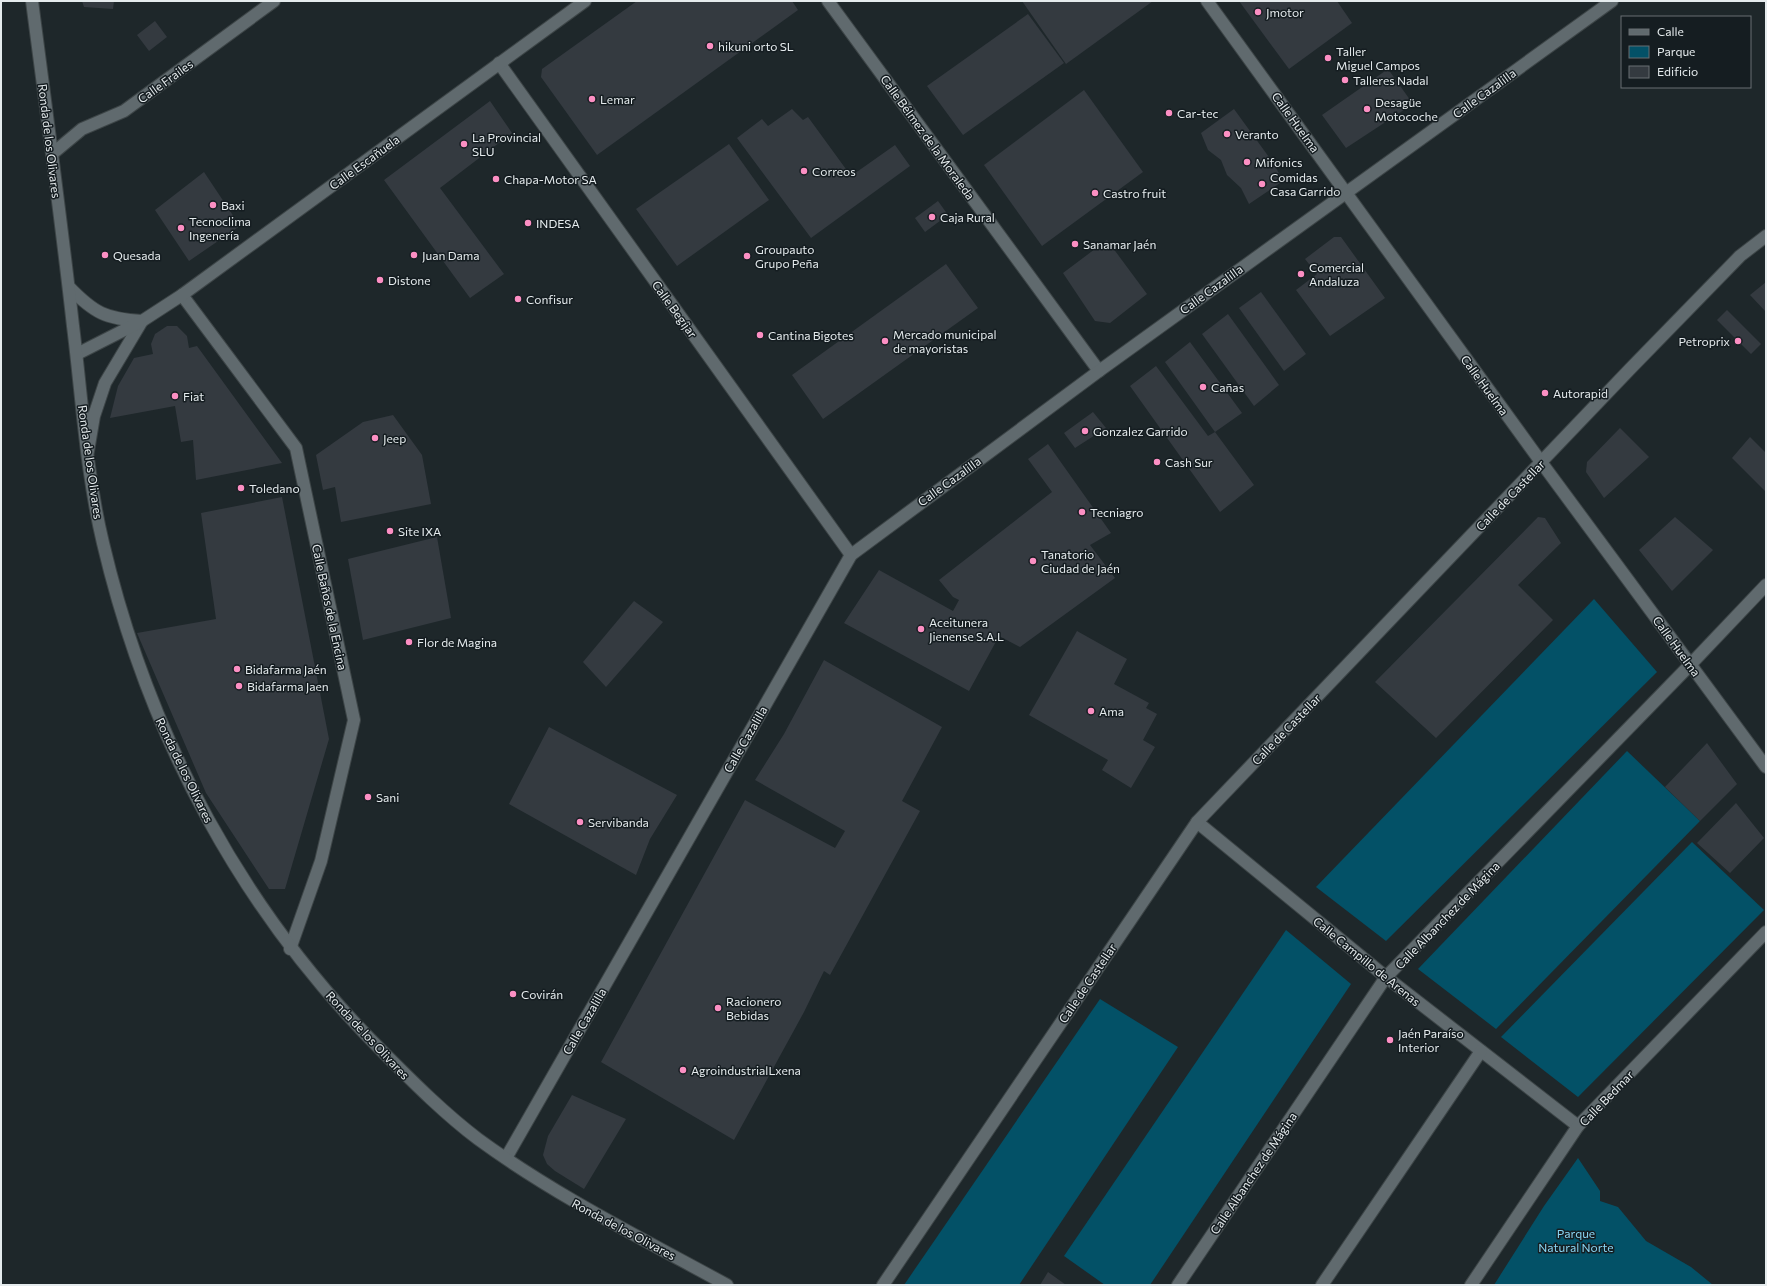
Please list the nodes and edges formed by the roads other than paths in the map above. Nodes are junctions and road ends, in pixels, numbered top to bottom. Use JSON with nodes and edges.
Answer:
{"nodes":[{"id":1,"x":32,"y":1,"type":"edge"},
{"id":2,"x":274,"y":1,"type":"edge"},
{"id":3,"x":584,"y":1,"type":"edge"},
{"id":4,"x":828,"y":1,"type":"edge"},
{"id":5,"x":1207,"y":1,"type":"edge"},
{"id":6,"x":1612,"y":1,"type":"edge"},
{"id":7,"x":499,"y":63,"type":"junction"},
{"id":8,"x":52,"y":154,"type":"junction"},
{"id":9,"x":1346,"y":191,"type":"junction"},
{"id":10,"x":1766,"y":236,"type":"edge"},
{"id":11,"x":69,"y":287,"type":"junction"},
{"id":12,"x":182,"y":295,"type":"junction"},
{"id":13,"x":142,"y":321,"type":"junction"},
{"id":14,"x":77,"y":354,"type":"junction"},
{"id":15,"x":1099,"y":371,"type":"junction"},
{"id":16,"x":88,"y":452,"type":"junction"},
{"id":17,"x":1541,"y":462,"type":"junction"},
{"id":18,"x":851,"y":555,"type":"junction"},
{"id":19,"x":1766,"y":585,"type":"edge"},
{"id":20,"x":1690,"y":665,"type":"junction"},
{"id":21,"x":1766,"y":767,"type":"edge"},
{"id":22,"x":1197,"y":822,"type":"junction"},
{"id":23,"x":1766,"y":932,"type":"edge"},
{"id":24,"x":290,"y":949,"type":"junction"},
{"id":25,"x":1386,"y":977,"type":"junction"},
{"id":26,"x":1481,"y":1050,"type":"junction"},
{"id":27,"x":1578,"y":1126,"type":"junction"},
{"id":28,"x":506,"y":1158,"type":"junction"},
{"id":29,"x":727,"y":1285,"type":"edge"},
{"id":30,"x":883,"y":1285,"type":"edge"},
{"id":31,"x":1178,"y":1285,"type":"edge"},
{"id":32,"x":1322,"y":1285,"type":"edge"},
{"id":33,"x":1471,"y":1285,"type":"edge"}],
"edges":[{"from":1,"to":8,"type":"street","name":"Ronda de los Olivares"},
{"from":2,"to":8,"type":"street","name":"Calle Frailes"},
{"from":3,"to":7,"type":"street","name":"Calle Escañuela"},
{"from":4,"to":15,"type":"street","name":"Calle Bélmez de la Moraleda"},
{"from":5,"to":9,"type":"street","name":"Calle Huelma"},
{"from":6,"to":9,"type":"street","name":"Calle Cazalilla"},
{"from":7,"to":12,"type":"street","name":"Calle Escañuela"},
{"from":7,"to":18,"type":"street","name":"Calle Begíjar"},
{"from":8,"to":11,"type":"street","name":"Ronda de los Olivares"},
{"from":9,"to":15,"type":"street","name":"Calle Cazalilla"},
{"from":9,"to":17,"type":"street","name":"Calle Huelma"},
{"from":10,"to":17,"type":"street","name":"Calle de Castellar"},
{"from":11,"to":13,"type":"street"},
{"from":11,"to":14,"type":"street","name":"Ronda de los Olivares"},
{"from":12,"to":13,"type":"street","name":"Calle Escañuela"},
{"from":12,"to":24,"type":"street","name":"Calle Baños de la Encina"},
{"from":13,"to":14,"type":"street","name":"Calle Escañuela"},
{"from":13,"to":16,"type":"street","name":"Calle Escañuela"},
{"from":14,"to":16,"type":"street","name":"Ronda de los Olivares"},
{"from":15,"to":18,"type":"street","name":"Calle Cazalilla"},
{"from":16,"to":24,"type":"street","name":"Ronda de los Olivares"},
{"from":17,"to":20,"type":"street","name":"Calle Huelma"},
{"from":17,"to":22,"type":"street","name":"Calle de Castellar"},
{"from":18,"to":28,"type":"street","name":"Calle Cazalilla"},
{"from":19,"to":20,"type":"street","name":"Calle Albanchez de Mágina"},
{"from":20,"to":21,"type":"street","name":"Calle Huelma"},
{"from":20,"to":25,"type":"street","name":"Calle Albanchez de Mágina"},
{"from":22,"to":25,"type":"street","name":"Calle Campillo de Arenas"},
{"from":22,"to":30,"type":"street","name":"Calle de Castellar"},
{"from":23,"to":27,"type":"street","name":"Calle Bedmar"},
{"from":24,"to":28,"type":"street","name":"Ronda de los Olivares"},
{"from":25,"to":26,"type":"street","name":"Calle Campillo de Arenas"},
{"from":25,"to":31,"type":"street","name":"Calle Albanchez de Mágina"},
{"from":26,"to":27,"type":"street","name":"Calle Campillo de Arenas"},
{"from":26,"to":32,"type":"street"},
{"from":27,"to":33,"type":"street","name":"Calle Bedmar"},
{"from":28,"to":29,"type":"street","name":"Ronda de los Olivares"}]}
